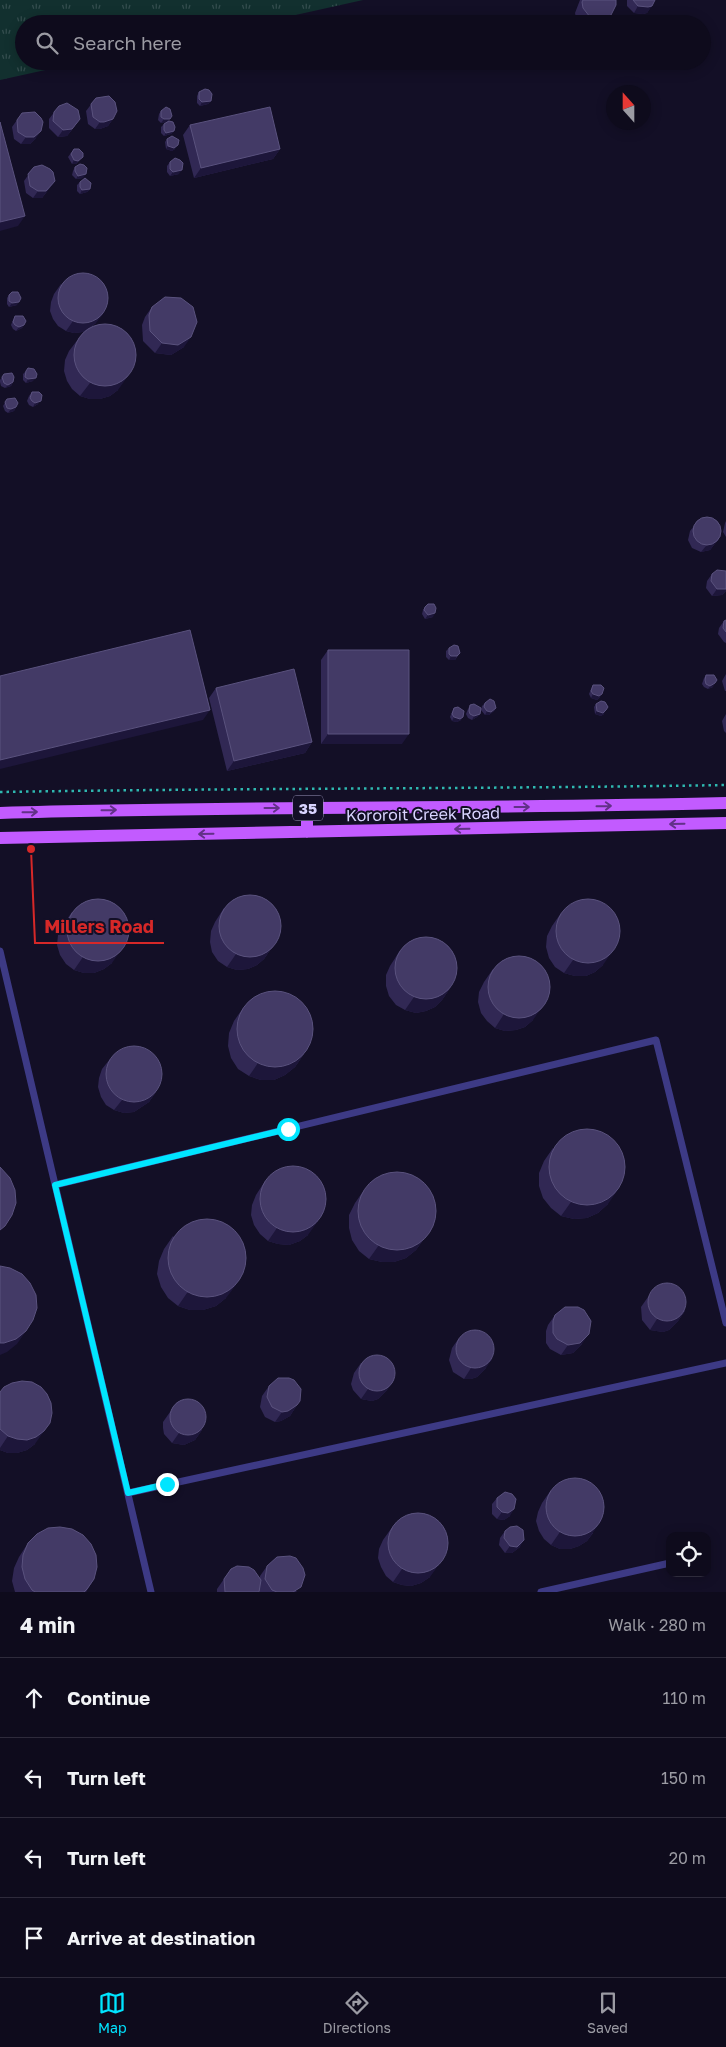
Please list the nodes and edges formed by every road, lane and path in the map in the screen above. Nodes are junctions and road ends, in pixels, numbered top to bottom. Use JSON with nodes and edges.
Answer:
{"nodes":[{"id":1,"x":726,"y":785,"type":"edge"},
{"id":2,"x":0,"y":792,"type":"edge"},
{"id":3,"x":726,"y":803,"type":"edge"},
{"id":4,"x":307,"y":808,"type":"junction"},
{"id":5,"x":0,"y":812,"type":"edge"},
{"id":6,"x":726,"y":823,"type":"edge"},
{"id":7,"x":307,"y":832,"type":"junction"},
{"id":8,"x":0,"y":838,"type":"edge"},
{"id":9,"x":0,"y":951,"type":"edge"},
{"id":10,"x":55,"y":1185,"type":"junction"},
{"id":11,"x":726,"y":1323,"type":"edge"},
{"id":12,"x":726,"y":1363,"type":"edge"},
{"id":13,"x":128,"y":1493,"type":"junction"},
{"id":14,"x":666,"y":1564,"type":"edge"},
{"id":15,"x":151,"y":1592,"type":"edge"},
{"id":16,"x":541,"y":1592,"type":"edge"}],
"edges":[{"from":1,"to":2,"type":"path"},
{"from":4,"to":3,"type":"main road","name":"Kororoit Creek Road","number":"35","one_way":true},
{"from":5,"to":4,"type":"main road","name":"Kororoit Creek Road","number":"35","one_way":true},
{"from":4,"to":7,"type":"main road"},
{"from":6,"to":7,"type":"main road","name":"Kororoit Creek Road","number":"35","one_way":true},
{"from":7,"to":8,"type":"main road","name":"Kororoit Creek Road","number":"35","one_way":true},
{"from":9,"to":10,"type":"lane"},
{"from":10,"to":11,"type":"lane"},
{"from":10,"to":13,"type":"lane"},
{"from":12,"to":13,"type":"lane"},
{"from":13,"to":15,"type":"lane"},
{"from":14,"to":16,"type":"lane"}]}
